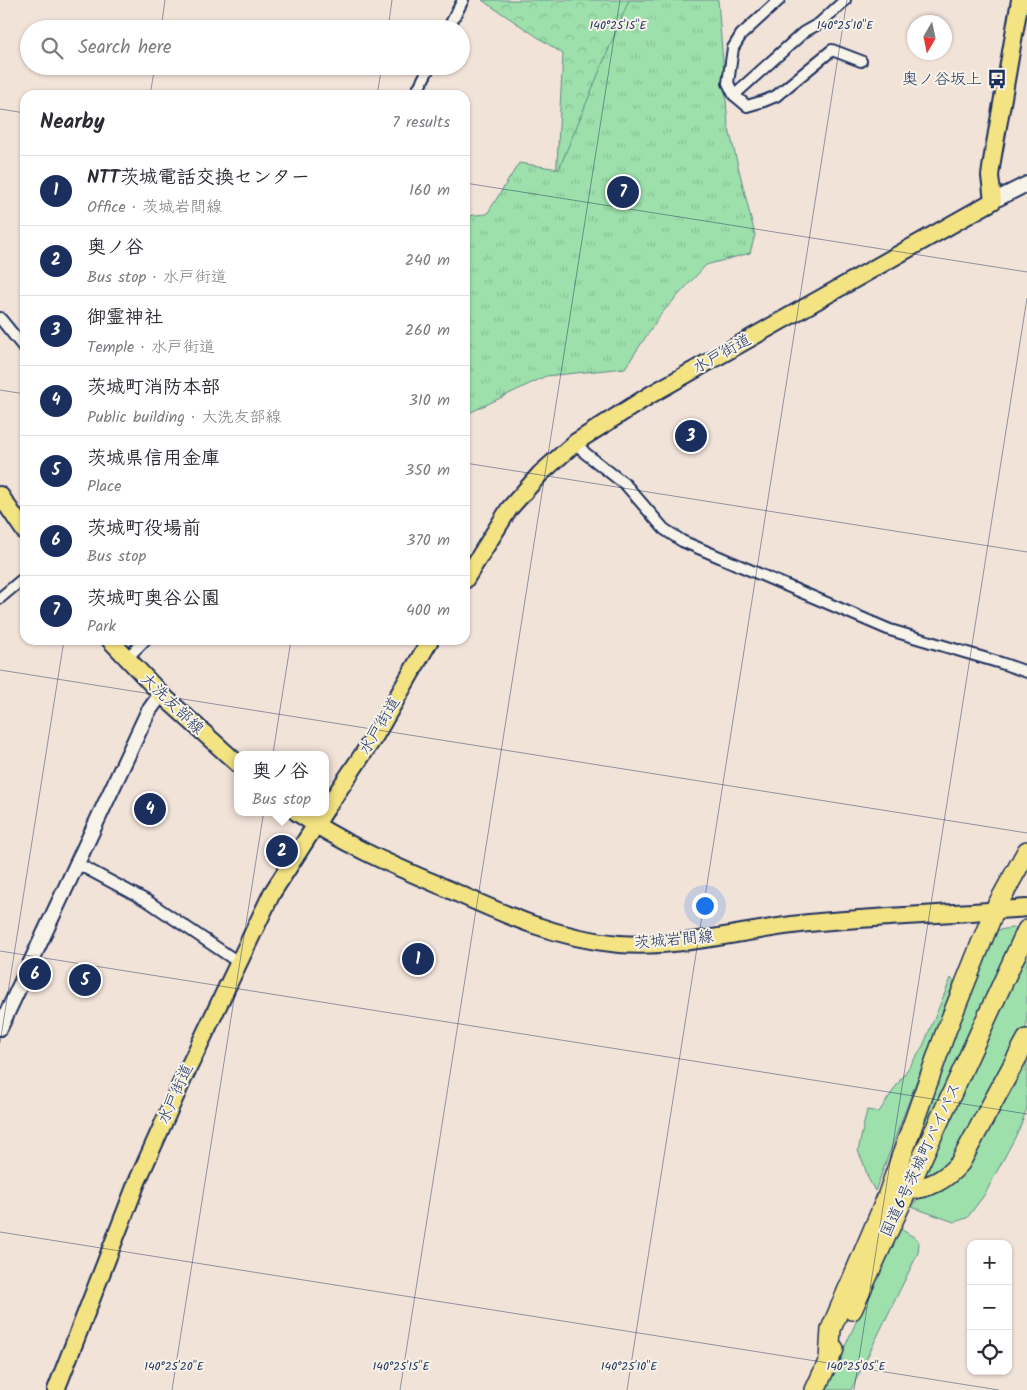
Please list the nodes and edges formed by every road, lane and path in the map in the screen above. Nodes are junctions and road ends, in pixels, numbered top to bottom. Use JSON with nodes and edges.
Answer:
{"nodes":[{"id":1,"x":463,"y":0,"type":"edge"},
{"id":2,"x":845,"y":0,"type":"edge"},
{"id":3,"x":1020,"y":0,"type":"edge"},
{"id":4,"x":774,"y":1,"type":"edge"},
{"id":5,"x":453,"y":20,"type":"edge"},
{"id":6,"x":862,"y":60,"type":"dead end"},
{"id":7,"x":425,"y":75,"type":"edge"},
{"id":8,"x":418,"y":90,"type":"edge"},
{"id":9,"x":734,"y":96,"type":"junction"},
{"id":10,"x":1027,"y":184,"type":"edge"},
{"id":11,"x":993,"y":201,"type":"junction"},
{"id":12,"x":0,"y":318,"type":"edge"},
{"id":13,"x":20,"y":343,"type":"edge"},
{"id":14,"x":576,"y":442,"type":"junction"},
{"id":15,"x":0,"y":495,"type":"edge"},
{"id":16,"x":20,"y":525,"type":"edge"},
{"id":17,"x":470,"y":572,"type":"edge"},
{"id":18,"x":20,"y":581,"type":"edge"},
{"id":19,"x":0,"y":598,"type":"edge"},
{"id":20,"x":114,"y":645,"type":"edge"},
{"id":21,"x":140,"y":645,"type":"edge"},
{"id":22,"x":427,"y":645,"type":"edge"},
{"id":23,"x":126,"y":659,"type":"junction"},
{"id":24,"x":1027,"y":672,"type":"edge"},
{"id":25,"x":161,"y":694,"type":"junction"},
{"id":26,"x":234,"y":760,"type":"edge"},
{"id":27,"x":329,"y":804,"type":"edge"},
{"id":28,"x":321,"y":816,"type":"edge"},
{"id":29,"x":1027,"y":851,"type":"edge"},
{"id":30,"x":78,"y":864,"type":"junction"},
{"id":31,"x":1027,"y":908,"type":"edge"},
{"id":32,"x":994,"y":911,"type":"junction"},
{"id":33,"x":1027,"y":930,"type":"edge"},
{"id":34,"x":238,"y":962,"type":"junction"},
{"id":35,"x":0,"y":1028,"type":"edge"},
{"id":36,"x":1027,"y":1039,"type":"edge"},
{"id":37,"x":898,"y":1197,"type":"junction"},
{"id":38,"x":56,"y":1390,"type":"edge"},
{"id":39,"x":815,"y":1390,"type":"edge"}],
"edges":[{"from":1,"to":5,"type":"street"},
{"from":2,"to":9,"type":"street"},
{"from":3,"to":11,"type":"main road"},
{"from":4,"to":9,"type":"street"},
{"from":6,"to":9,"type":"street"},
{"from":7,"to":8,"type":"street"},
{"from":10,"to":11,"type":"street","name":"水戸街道"},
{"from":11,"to":14,"type":"main road","name":"水戸街道"},
{"from":12,"to":13,"type":"street"},
{"from":14,"to":17,"type":"main road","name":"水戸街道"},
{"from":14,"to":24,"type":"street"},
{"from":15,"to":16,"type":"main road"},
{"from":18,"to":19,"type":"street"},
{"from":20,"to":23,"type":"main road","name":"大洗友部線"},
{"from":21,"to":23,"type":"street"},
{"from":22,"to":27,"type":"main road","name":"水戸街道"},
{"from":23,"to":25,"type":"main road","name":"大洗友部線"},
{"from":25,"to":26,"type":"main road","name":"大洗友部線"},
{"from":25,"to":30,"type":"street"},
{"from":28,"to":32,"type":"main road","name":"茨城岩間線"},
{"from":28,"to":34,"type":"main road","name":"水戸街道"},
{"from":29,"to":32,"type":"highway"},
{"from":30,"to":34,"type":"street"},
{"from":30,"to":35,"type":"street"},
{"from":31,"to":32,"type":"main road","name":"茨城岩間線"},
{"from":32,"to":37,"type":"highway"},
{"from":33,"to":37,"type":"highway","name":"国道6号茨城町バイパス"},
{"from":34,"to":38,"type":"main road","name":"水戸街道"},
{"from":36,"to":37,"type":"highway"},
{"from":37,"to":39,"type":"highway","name":"国道6号茨城町バイパス"}]}
